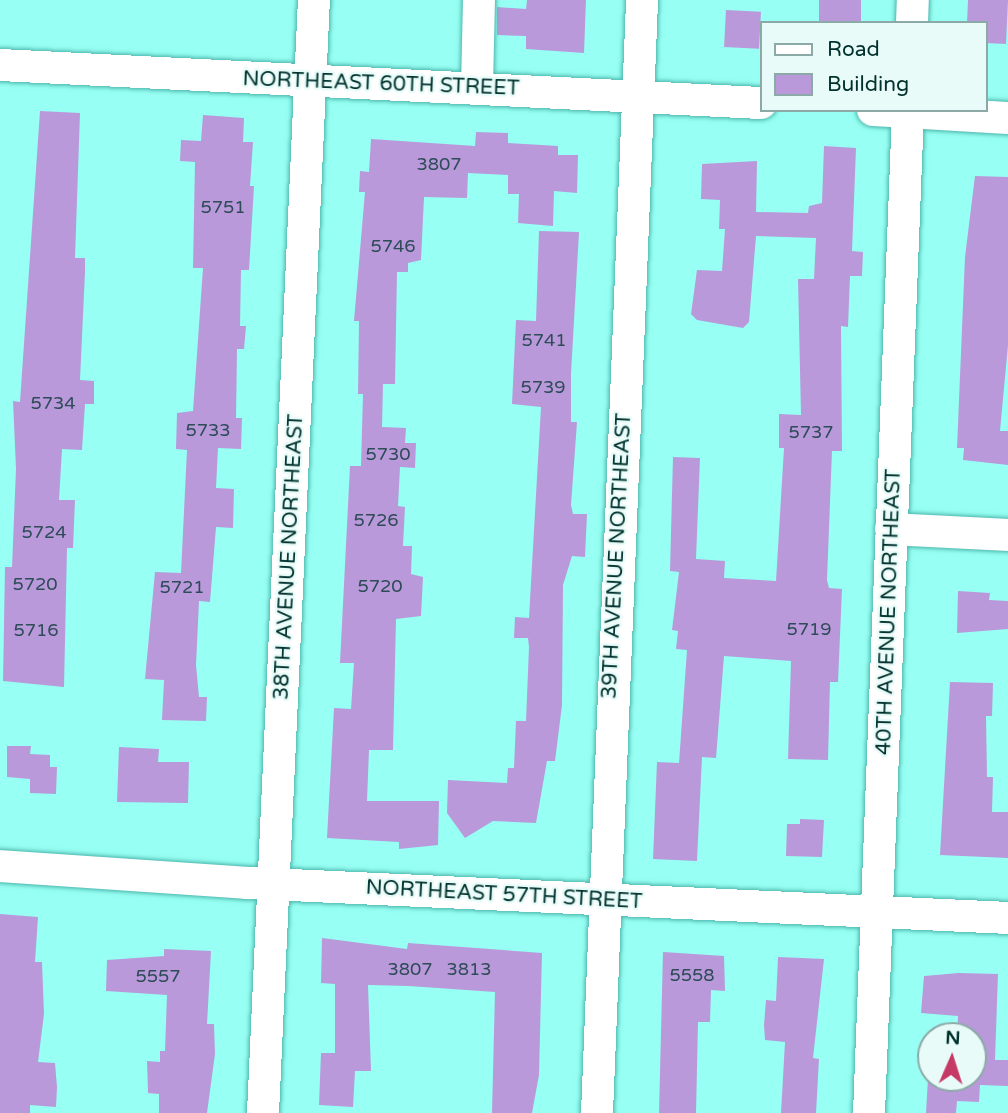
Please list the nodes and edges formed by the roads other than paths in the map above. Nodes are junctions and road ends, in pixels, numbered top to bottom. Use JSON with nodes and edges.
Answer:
{"nodes":[{"id":1,"x":314,"y":0,"type":"edge"},
{"id":2,"x":479,"y":0,"type":"edge"},
{"id":3,"x":642,"y":0,"type":"edge"},
{"id":4,"x":913,"y":0,"type":"edge"},
{"id":5,"x":912,"y":21,"type":"edge"},
{"id":6,"x":0,"y":65,"type":"edge"},
{"id":7,"x":311,"y":82,"type":"junction"},
{"id":8,"x":477,"y":86,"type":"junction"},
{"id":9,"x":638,"y":94,"type":"junction"},
{"id":10,"x":760,"y":103,"type":"edge"},
{"id":11,"x":908,"y":112,"type":"edge"},
{"id":12,"x":922,"y":112,"type":"edge"},
{"id":13,"x":1008,"y":118,"type":"edge"},
{"id":14,"x":891,"y":529,"type":"junction"},
{"id":15,"x":1008,"y":535,"type":"edge"},
{"id":16,"x":0,"y":866,"type":"edge"},
{"id":17,"x":274,"y":884,"type":"junction"},
{"id":18,"x":606,"y":899,"type":"junction"},
{"id":19,"x":878,"y":913,"type":"junction"},
{"id":20,"x":1008,"y":918,"type":"edge"},
{"id":21,"x":263,"y":1113,"type":"edge"},
{"id":22,"x":597,"y":1113,"type":"edge"},
{"id":23,"x":869,"y":1113,"type":"edge"}],
"edges":[{"from":1,"to":7,"type":"street","name":"38TH AVENUE NORTHEAST"},
{"from":2,"to":8,"type":"street"},
{"from":3,"to":9,"type":"street","name":"39TH AVENUE NORTHEAST"},
{"from":4,"to":5,"type":"street"},
{"from":6,"to":7,"type":"street","name":"NORTHEAST 60TH STREET"},
{"from":7,"to":8,"type":"street","name":"NORTHEAST 60TH STREET"},
{"from":7,"to":17,"type":"street","name":"38TH AVENUE NORTHEAST"},
{"from":8,"to":9,"type":"street","name":"NORTHEAST 60TH STREET"},
{"from":9,"to":10,"type":"street","name":"NORTHEAST 60TH STREET"},
{"from":9,"to":18,"type":"street","name":"39TH AVENUE NORTHEAST"},
{"from":11,"to":14,"type":"street","name":"40TH AVENUE NORTHEAST"},
{"from":12,"to":13,"type":"street"},
{"from":14,"to":15,"type":"street"},
{"from":14,"to":19,"type":"street","name":"40TH AVENUE NORTHEAST"},
{"from":16,"to":17,"type":"street","name":"NORTHEAST 57TH STREET"},
{"from":17,"to":18,"type":"street","name":"NORTHEAST 57TH STREET"},
{"from":17,"to":21,"type":"street","name":"38TH AVENUE NORTHEAST"},
{"from":18,"to":19,"type":"street","name":"NORTHEAST 57TH STREET"},
{"from":18,"to":22,"type":"street","name":"39TH AVENUE NORTHEAST"},
{"from":19,"to":20,"type":"street","name":"NORTHEAST 57TH STREET"},
{"from":19,"to":23,"type":"street","name":"40TH AVENUE NORTHEAST"}]}
